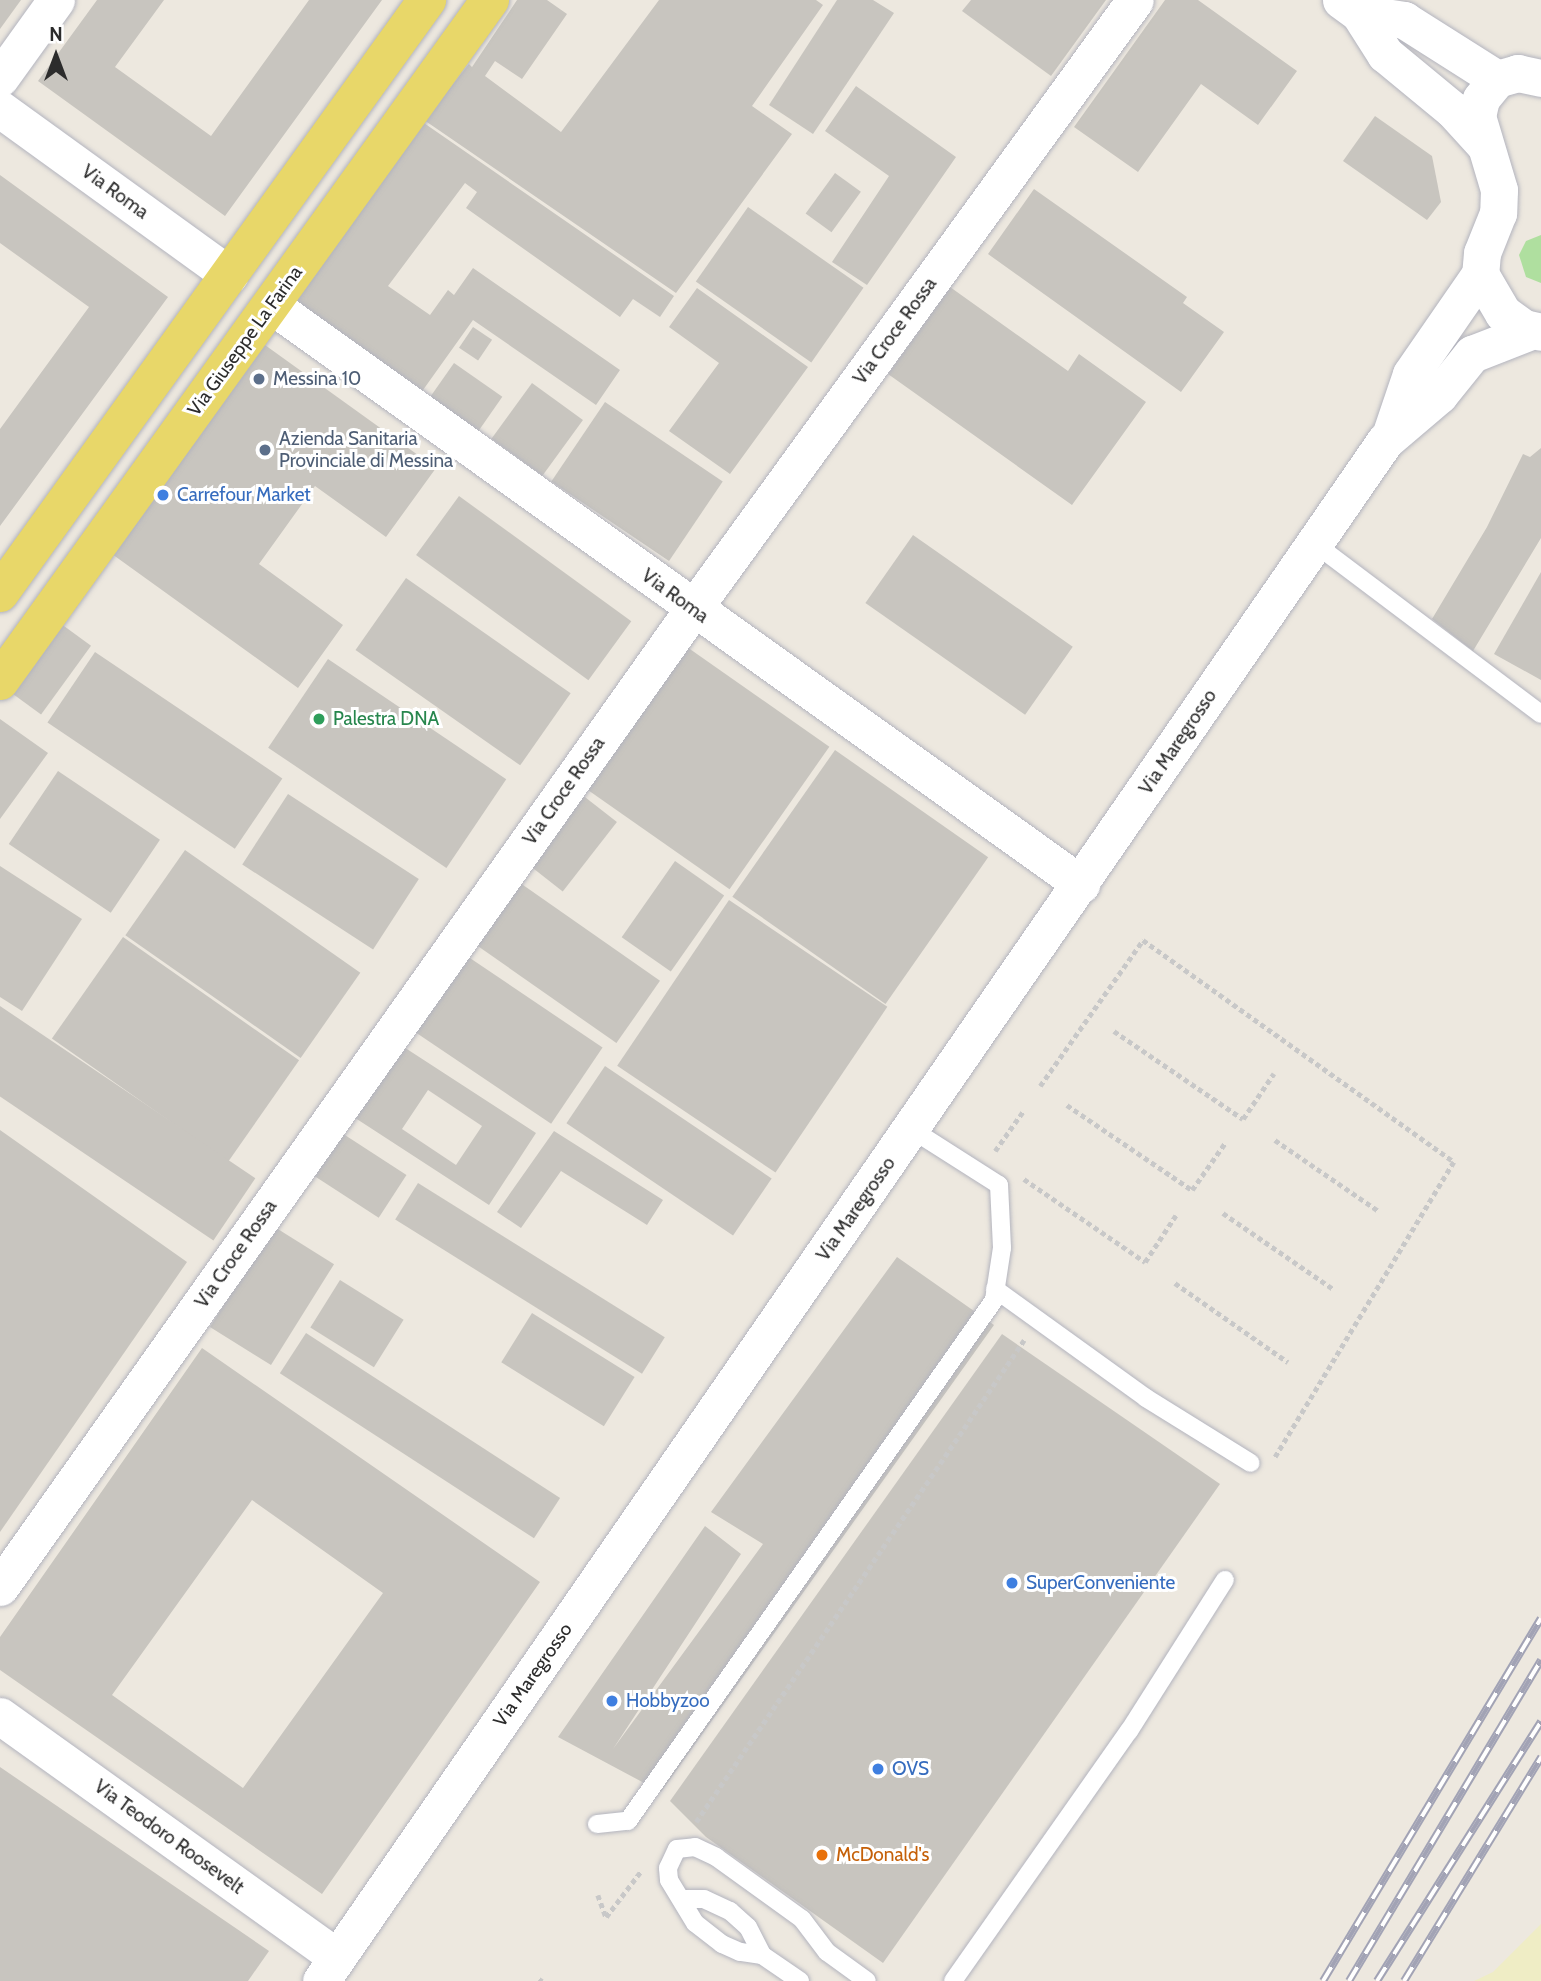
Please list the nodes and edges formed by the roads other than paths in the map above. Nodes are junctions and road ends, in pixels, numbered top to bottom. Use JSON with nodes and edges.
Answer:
{"nodes":[{"id":1,"x":56,"y":0,"type":"edge"},
{"id":2,"x":426,"y":0,"type":"edge"},
{"id":3,"x":490,"y":0,"type":"edge"},
{"id":4,"x":1135,"y":0,"type":"edge"},
{"id":5,"x":1350,"y":6,"type":"edge"},
{"id":6,"x":1524,"y":72,"type":"edge"},
{"id":7,"x":0,"y":78,"type":"edge"},
{"id":8,"x":0,"y":110,"type":"edge"},
{"id":9,"x":1483,"y":143,"type":"junction"},
{"id":10,"x":1479,"y":274,"type":"junction"},
{"id":11,"x":229,"y":275,"type":"junction"},
{"id":12,"x":271,"y":305,"type":"junction"},
{"id":13,"x":1538,"y":332,"type":"edge"},
{"id":14,"x":1390,"y":436,"type":"junction"},
{"id":15,"x":1314,"y":543,"type":"junction"},
{"id":16,"x":0,"y":593,"type":"edge"},
{"id":17,"x":693,"y":609,"type":"junction"},
{"id":18,"x":0,"y":681,"type":"edge"},
{"id":19,"x":1541,"y":714,"type":"edge"},
{"id":20,"x":1081,"y":884,"type":"junction"},
{"id":21,"x":911,"y":1129,"type":"junction"},
{"id":22,"x":995,"y":1289,"type":"junction"},
{"id":23,"x":1251,"y":1463,"type":"dead end"},
{"id":24,"x":1225,"y":1580,"type":"dead end"},
{"id":25,"x":0,"y":1587,"type":"edge"},
{"id":26,"x":0,"y":1716,"type":"edge"},
{"id":27,"x":597,"y":1824,"type":"dead end"},
{"id":28,"x":682,"y":1899,"type":"junction"},
{"id":29,"x":762,"y":1955,"type":"junction"},
{"id":30,"x":329,"y":1969,"type":"edge"},
{"id":31,"x":800,"y":1981,"type":"edge"},
{"id":32,"x":867,"y":1981,"type":"edge"},
{"id":33,"x":953,"y":1981,"type":"edge"}],
"edges":[{"from":1,"to":7,"type":"street"},
{"from":2,"to":11,"type":"main road"},
{"from":3,"to":12,"type":"main road","name":"Via Giuseppe La Farina"},
{"from":4,"to":17,"type":"street","name":"Via Croce Rossa"},
{"from":5,"to":6,"type":"street"},
{"from":5,"to":9,"type":"street"},
{"from":6,"to":9,"type":"street"},
{"from":8,"to":11,"type":"street","name":"Via Roma"},
{"from":9,"to":10,"type":"street"},
{"from":10,"to":13,"type":"street"},
{"from":10,"to":14,"type":"street"},
{"from":11,"to":16,"type":"main road"},
{"from":12,"to":17,"type":"street","name":"Via Roma"},
{"from":12,"to":18,"type":"main road","name":"Via Giuseppe La Farina"},
{"from":13,"to":14,"type":"street"},
{"from":14,"to":15,"type":"street","name":"Via Maregrosso"},
{"from":15,"to":19,"type":"lane"},
{"from":15,"to":20,"type":"street","name":"Via Maregrosso"},
{"from":17,"to":20,"type":"street","name":"Via Roma"},
{"from":17,"to":25,"type":"street","name":"Via Croce Rossa"},
{"from":20,"to":21,"type":"street","name":"Via Maregrosso"},
{"from":21,"to":22,"type":"lane"},
{"from":21,"to":30,"type":"street","name":"Via Maregrosso"},
{"from":22,"to":23,"type":"lane"},
{"from":22,"to":27,"type":"lane"},
{"from":24,"to":33,"type":"lane"},
{"from":26,"to":30,"type":"street","name":"Via Teodoro Roosevelt"},
{"from":28,"to":29,"type":"lane"},
{"from":28,"to":29,"type":"lane"},
{"from":28,"to":32,"type":"lane"},
{"from":29,"to":31,"type":"lane"}]}
